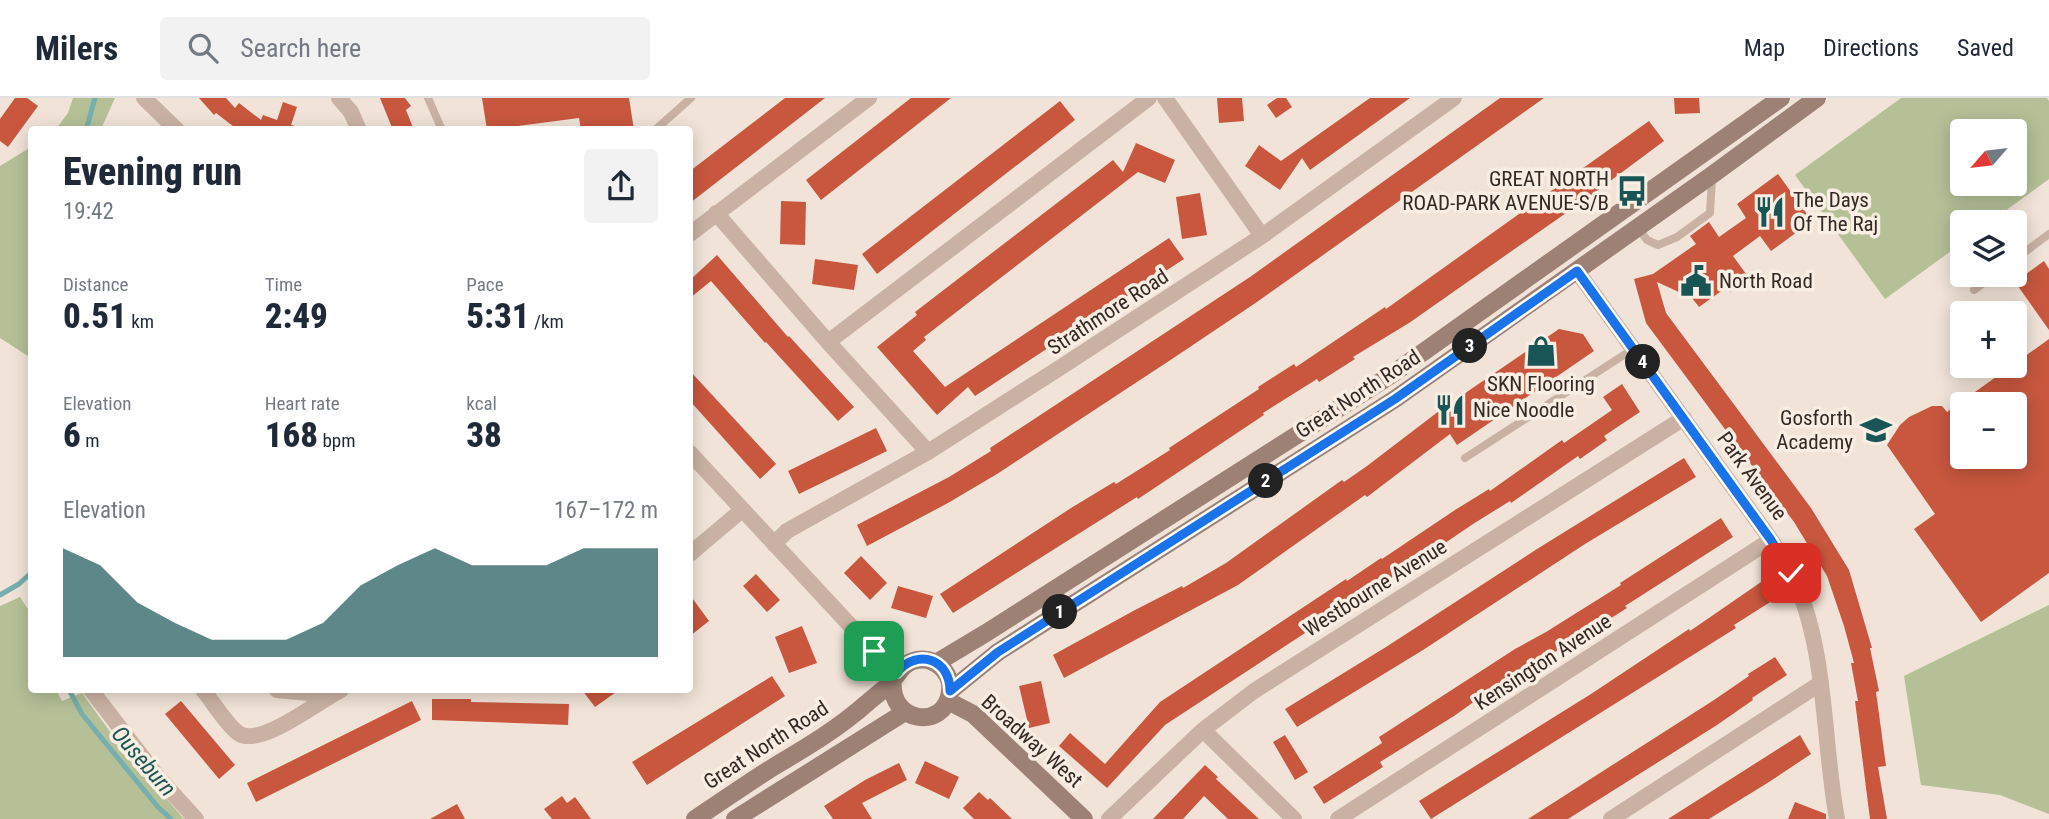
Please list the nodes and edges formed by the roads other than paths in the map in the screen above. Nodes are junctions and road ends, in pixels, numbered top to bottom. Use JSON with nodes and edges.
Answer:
{"nodes":[{"id":1,"x":144,"y":98,"type":"edge"},
{"id":2,"x":339,"y":98,"type":"edge"},
{"id":3,"x":428,"y":98,"type":"edge"},
{"id":4,"x":691,"y":98,"type":"edge"},
{"id":5,"x":869,"y":98,"type":"edge"},
{"id":6,"x":1149,"y":98,"type":"edge"},
{"id":7,"x":1165,"y":98,"type":"edge"},
{"id":8,"x":1454,"y":98,"type":"edge"},
{"id":9,"x":1816,"y":98,"type":"edge"},
{"id":10,"x":1769,"y":101,"type":"edge"},
{"id":11,"x":173,"y":126,"type":"edge"},
{"id":12,"x":357,"y":126,"type":"edge"},
{"id":13,"x":440,"y":126,"type":"edge"},
{"id":14,"x":660,"y":126,"type":"edge"},
{"id":15,"x":1712,"y":175,"type":"junction"},
{"id":16,"x":716,"y":213,"type":"junction"},
{"id":17,"x":1638,"y":228,"type":"junction"},
{"id":18,"x":693,"y":232,"type":"edge"},
{"id":19,"x":2049,"y":234,"type":"edge"},
{"id":20,"x":1262,"y":236,"type":"junction"},
{"id":21,"x":2027,"y":250,"type":"edge"},
{"id":22,"x":1577,"y":271,"type":"junction"},
{"id":23,"x":1978,"y":287,"type":"edge"},
{"id":24,"x":1974,"y":290,"type":"dead end"},
{"id":25,"x":828,"y":342,"type":"junction"},
{"id":26,"x":1633,"y":349,"type":"junction"},
{"id":27,"x":1684,"y":418,"type":"junction"},
{"id":28,"x":928,"y":452,"type":"junction"},
{"id":29,"x":693,"y":456,"type":"edge"},
{"id":30,"x":1465,"y":458,"type":"dead end"},
{"id":31,"x":742,"y":510,"type":"junction"},
{"id":32,"x":1771,"y":540,"type":"junction"},
{"id":33,"x":774,"y":544,"type":"junction"},
{"id":34,"x":693,"y":551,"type":"edge"},
{"id":35,"x":936,"y":663,"type":"junction"},
{"id":36,"x":895,"y":676,"type":"junction"},
{"id":37,"x":1821,"y":683,"type":"junction"},
{"id":38,"x":93,"y":693,"type":"edge"},
{"id":39,"x":205,"y":693,"type":"edge"},
{"id":40,"x":334,"y":693,"type":"edge"},
{"id":41,"x":949,"y":696,"type":"junction"},
{"id":42,"x":905,"y":712,"type":"junction"},
{"id":43,"x":1203,"y":730,"type":"junction"},
{"id":44,"x":196,"y":819,"type":"edge"},
{"id":45,"x":695,"y":819,"type":"edge"},
{"id":46,"x":735,"y":819,"type":"edge"},
{"id":47,"x":1084,"y":819,"type":"edge"},
{"id":48,"x":1108,"y":819,"type":"edge"},
{"id":49,"x":1294,"y":819,"type":"edge"},
{"id":50,"x":1338,"y":819,"type":"edge"},
{"id":51,"x":1611,"y":819,"type":"edge"},
{"id":52,"x":1837,"y":819,"type":"edge"}],
"edges":[{"from":1,"to":11,"type":"street"},
{"from":2,"to":12,"type":"street"},
{"from":3,"to":13,"type":"lane"},
{"from":4,"to":14,"type":"lane"},
{"from":5,"to":16,"type":"street"},
{"from":6,"to":25,"type":"street"},
{"from":7,"to":20,"type":"street"},
{"from":8,"to":20,"type":"street","name":"Strathmore Road"},
{"from":9,"to":15,"type":"main road","name":"Great North Road"},
{"from":10,"to":35,"type":"main road","name":"Great North Road"},
{"from":15,"to":17,"type":"main road","name":"Great North Road"},
{"from":15,"to":17,"type":"lane"},
{"from":16,"to":18,"type":"street"},
{"from":16,"to":25,"type":"street"},
{"from":17,"to":22,"type":"main road","name":"Great North Road"},
{"from":19,"to":21,"type":"lane"},
{"from":20,"to":28,"type":"street","name":"Strathmore Road"},
{"from":22,"to":26,"type":"street","name":"Park Avenue"},
{"from":22,"to":41,"type":"main road","name":"Great North Road"},
{"from":23,"to":24,"type":"lane"},
{"from":25,"to":28,"type":"street"},
{"from":26,"to":27,"type":"street","name":"Park Avenue"},
{"from":26,"to":30,"type":"lane"},
{"from":27,"to":32,"type":"street","name":"Park Avenue"},
{"from":27,"to":43,"type":"street","name":"Westbourne Avenue"},
{"from":28,"to":33,"type":"street","name":"Strathmore Road"},
{"from":29,"to":31,"type":"street"},
{"from":31,"to":33,"type":"street"},
{"from":31,"to":34,"type":"street"},
{"from":32,"to":37,"type":"street","name":"Park Avenue"},
{"from":32,"to":50,"type":"street","name":"Kensington Avenue"},
{"from":33,"to":36,"type":"street"},
{"from":35,"to":36,"type":"main road","name":"Great North Road"},
{"from":35,"to":41,"type":"main road"},
{"from":36,"to":42,"type":"main road"},
{"from":36,"to":45,"type":"main road","name":"Great North Road"},
{"from":37,"to":51,"type":"street"},
{"from":37,"to":52,"type":"street","name":"Park Avenue"},
{"from":38,"to":44,"type":"street"},
{"from":39,"to":40,"type":"street"},
{"from":41,"to":42,"type":"main road","name":"Great North Road"},
{"from":41,"to":47,"type":"main road","name":"Broadway West"},
{"from":42,"to":46,"type":"main road"},
{"from":43,"to":48,"type":"street","name":"Westbourne Avenue"},
{"from":43,"to":49,"type":"street"}]}
